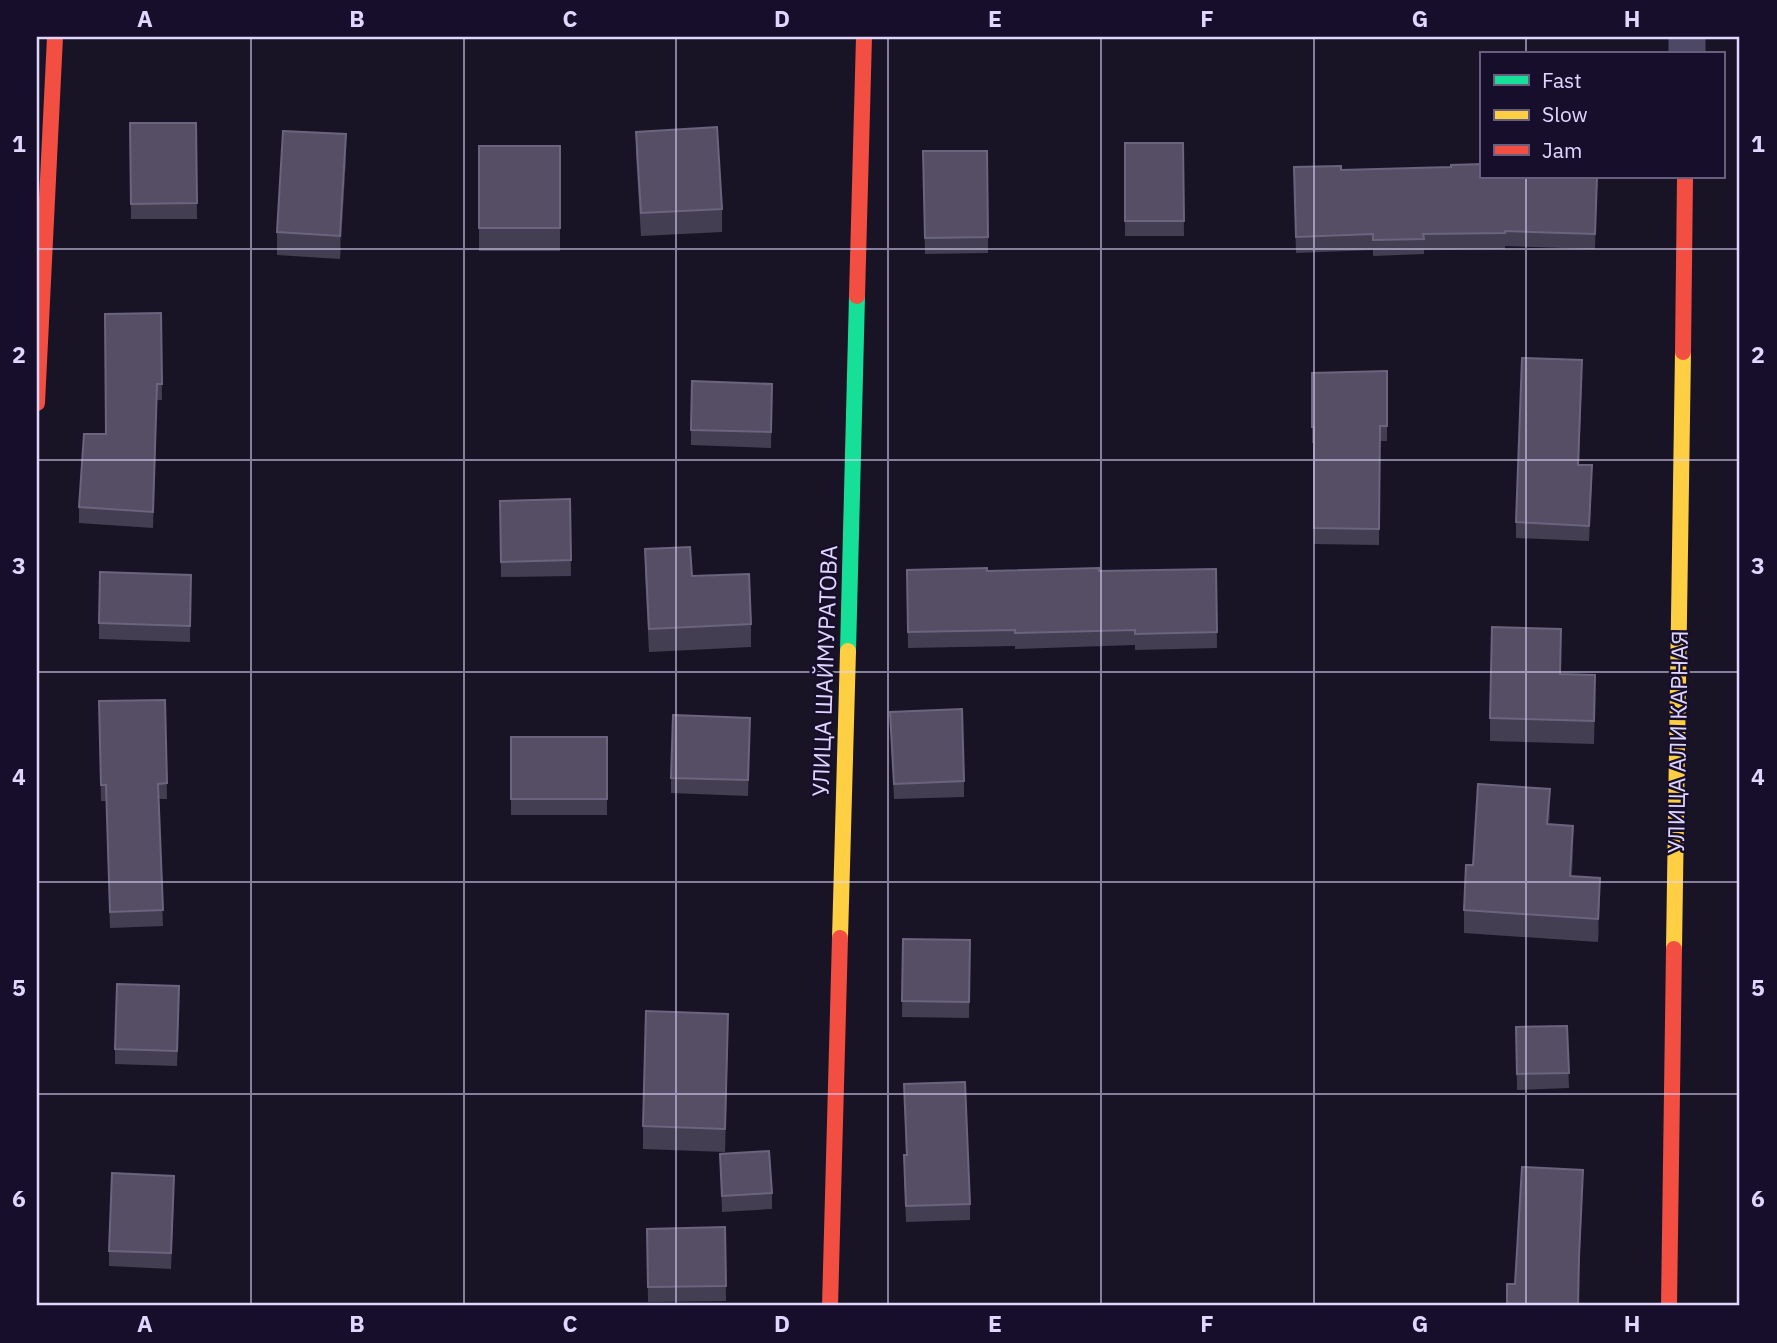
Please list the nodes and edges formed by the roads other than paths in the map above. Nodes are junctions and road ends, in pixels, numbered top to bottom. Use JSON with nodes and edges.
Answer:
{"nodes":[{"id":1,"x":55,"y":37,"type":"edge"},
{"id":2,"x":864,"y":37,"type":"edge"},
{"id":3,"x":1685,"y":178,"type":"edge"},
{"id":4,"x":37,"y":402,"type":"edge"},
{"id":5,"x":830,"y":1306,"type":"edge"},
{"id":6,"x":1669,"y":1306,"type":"edge"}],
"edges":[{"from":1,"to":4,"type":"street"},
{"from":2,"to":5,"type":"street","name":"УЛИЦА ШАЙМУРАТОВА"},
{"from":3,"to":6,"type":"street","name":"УЛИЦА АЛИ КАРНАЯ"}]}
